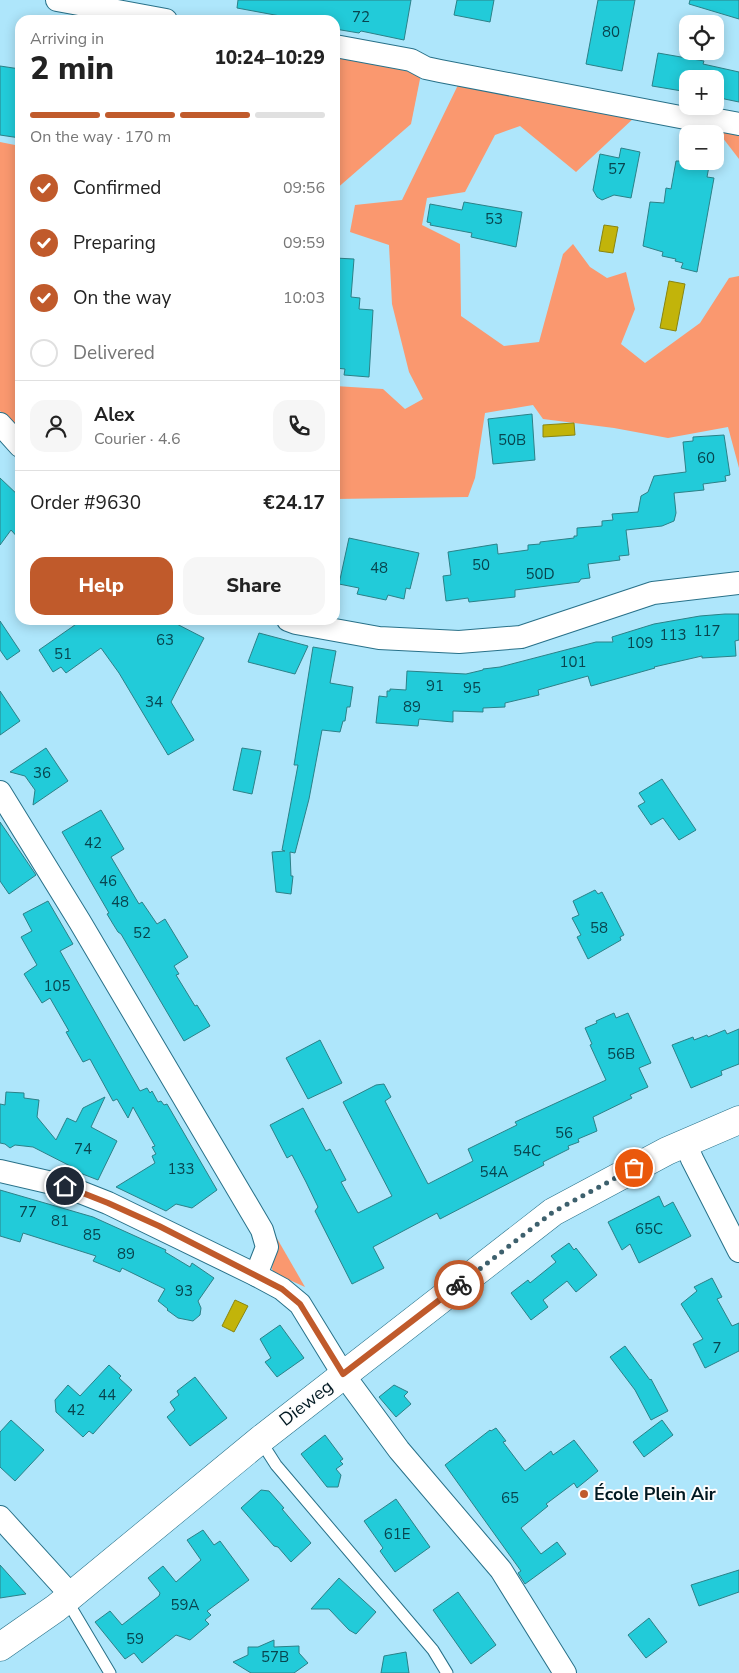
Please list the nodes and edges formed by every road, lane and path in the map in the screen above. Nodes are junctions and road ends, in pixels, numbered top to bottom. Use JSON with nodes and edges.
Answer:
{"nodes":[{"id":1,"x":57,"y":0,"type":"edge"},
{"id":2,"x":139,"y":15,"type":"edge"},
{"id":3,"x":340,"y":47,"type":"edge"},
{"id":4,"x":739,"y":124,"type":"edge"},
{"id":5,"x":0,"y":424,"type":"edge"},
{"id":6,"x":15,"y":440,"type":"edge"},
{"id":7,"x":739,"y":583,"type":"edge"},
{"id":8,"x":307,"y":625,"type":"edge"},
{"id":9,"x":0,"y":792,"type":"edge"},
{"id":10,"x":739,"y":1120,"type":"edge"},
{"id":11,"x":685,"y":1142,"type":"junction"},
{"id":12,"x":0,"y":1171,"type":"edge"},
{"id":13,"x":739,"y":1251,"type":"edge"},
{"id":14,"x":256,"y":1275,"type":"junction"},
{"id":15,"x":343,"y":1374,"type":"junction"},
{"id":16,"x":260,"y":1440,"type":"junction"},
{"id":17,"x":0,"y":1517,"type":"edge"},
{"id":18,"x":69,"y":1597,"type":"junction"},
{"id":19,"x":0,"y":1647,"type":"edge"},
{"id":20,"x":110,"y":1673,"type":"edge"},
{"id":21,"x":447,"y":1673,"type":"edge"},
{"id":22,"x":565,"y":1673,"type":"edge"}],
"edges":[{"from":1,"to":2,"type":"street"},
{"from":3,"to":4,"type":"street"},
{"from":5,"to":6,"type":"street"},
{"from":7,"to":8,"type":"street"},
{"from":9,"to":14,"type":"street"},
{"from":10,"to":11,"type":"street","name":"Dieweg"},
{"from":11,"to":13,"type":"street"},
{"from":11,"to":15,"type":"street","name":"Dieweg"},
{"from":12,"to":14,"type":"street"},
{"from":14,"to":15,"type":"street"},
{"from":15,"to":16,"type":"street","name":"Dieweg"},
{"from":15,"to":22,"type":"street"},
{"from":16,"to":18,"type":"street","name":"Dieweg"},
{"from":16,"to":21,"type":"lane"},
{"from":17,"to":18,"type":"street"},
{"from":18,"to":19,"type":"street","name":"Dieweg"},
{"from":18,"to":20,"type":"lane"}]}
